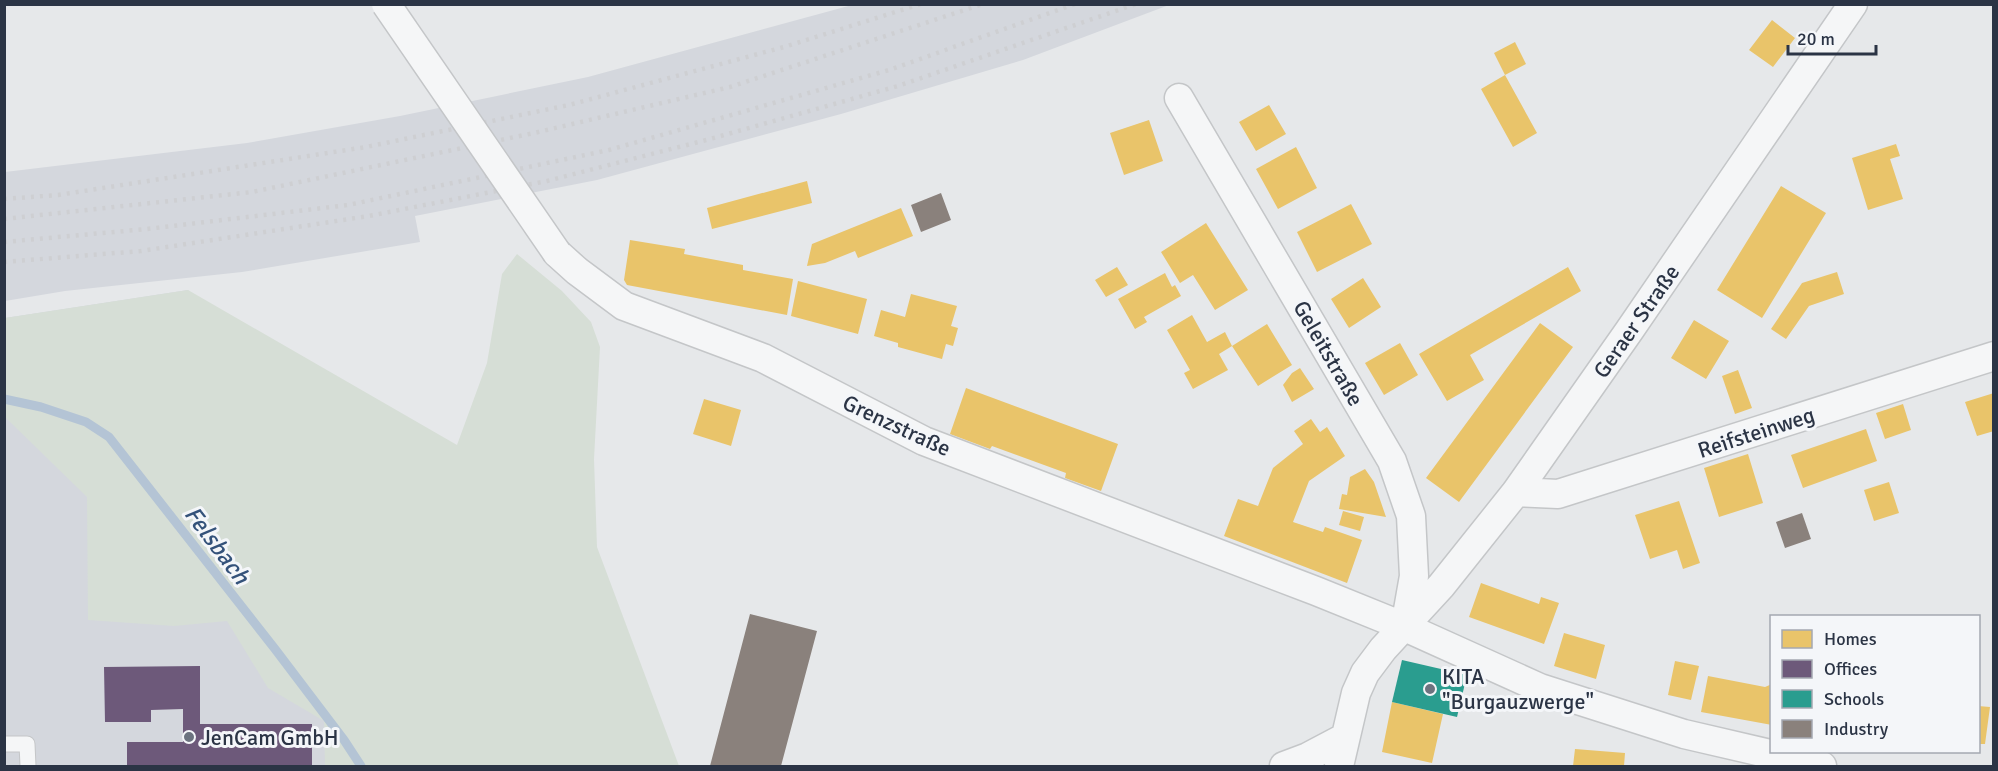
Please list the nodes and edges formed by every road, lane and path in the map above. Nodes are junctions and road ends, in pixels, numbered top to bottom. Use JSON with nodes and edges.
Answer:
{"nodes":[{"id":1,"x":386,"y":4,"type":"edge"},
{"id":2,"x":1853,"y":4,"type":"edge"},
{"id":3,"x":1179,"y":98,"type":"dead end"},
{"id":4,"x":1994,"y":357,"type":"edge"},
{"id":5,"x":1516,"y":492,"type":"junction"},
{"id":6,"x":1405,"y":627,"type":"junction"},
{"id":7,"x":1344,"y":738,"type":"junction"},
{"id":8,"x":4,"y":744,"type":"edge"},
{"id":9,"x":28,"y":766,"type":"edge"},
{"id":10,"x":1284,"y":766,"type":"edge"},
{"id":11,"x":1339,"y":766,"type":"edge"},
{"id":12,"x":1822,"y":766,"type":"edge"}],
"edges":[{"from":1,"to":6,"type":"street","name":"Grenzstraße","bridge":true},
{"from":2,"to":5,"type":"street","name":"Geraer Straße"},
{"from":3,"to":6,"type":"street","name":"Geleitstraße"},
{"from":4,"to":5,"type":"street","name":"Reifsteinweg"},
{"from":5,"to":6,"type":"street","name":"Geraer Straße"},
{"from":6,"to":7,"type":"street","name":"Geraer Straße"},
{"from":6,"to":12,"type":"street","name":"Grenzstraße"},
{"from":7,"to":10,"type":"street"},
{"from":7,"to":11,"type":"street","name":"Geraer Straße"},
{"from":8,"to":9,"type":"lane"}]}
